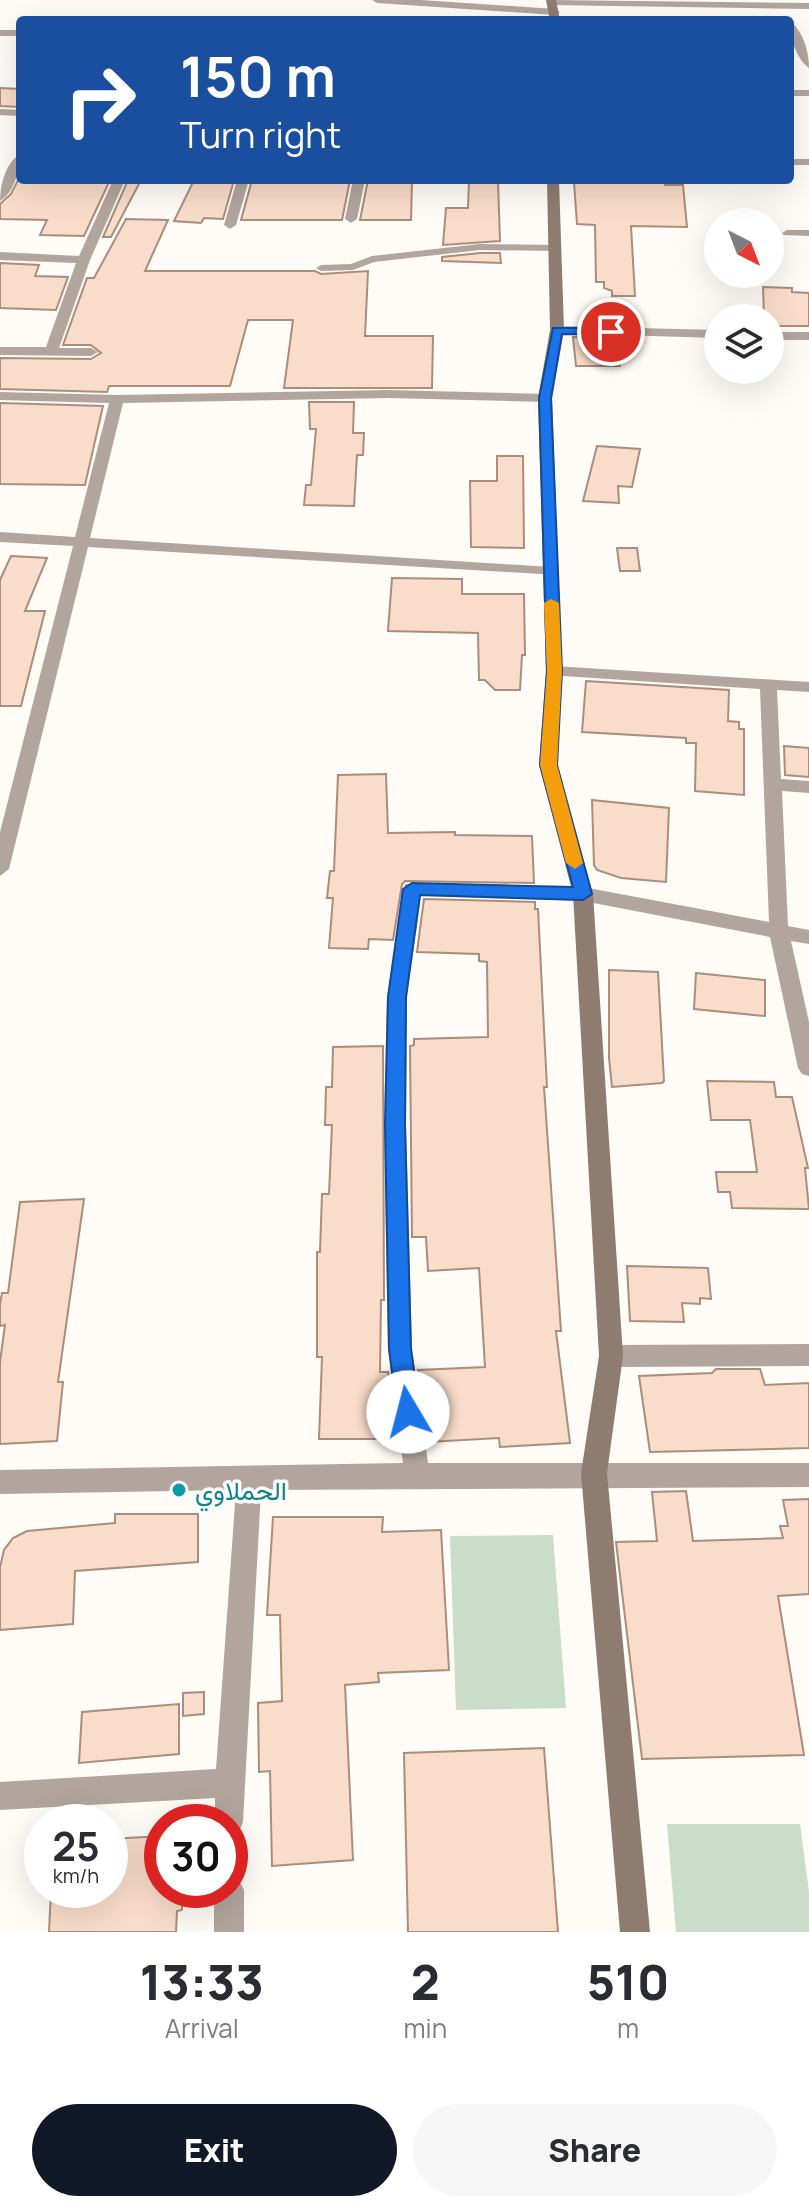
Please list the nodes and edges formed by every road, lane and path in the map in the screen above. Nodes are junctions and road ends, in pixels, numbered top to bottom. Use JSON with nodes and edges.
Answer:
{"nodes":[{"id":1,"x":377,"y":0,"type":"edge"},
{"id":2,"x":440,"y":4,"type":"junction"},
{"id":3,"x":782,"y":6,"type":"junction"},
{"id":4,"x":809,"y":6,"type":"edge"},
{"id":5,"x":553,"y":9,"type":"edge"},
{"id":6,"x":436,"y":16,"type":"edge"},
{"id":7,"x":786,"y":16,"type":"edge"},
{"id":8,"x":794,"y":33,"type":"edge"},
{"id":9,"x":808,"y":63,"type":"edge"},
{"id":10,"x":16,"y":166,"type":"edge"},
{"id":11,"x":117,"y":184,"type":"edge"},
{"id":12,"x":242,"y":184,"type":"edge"},
{"id":13,"x":358,"y":184,"type":"edge"},
{"id":14,"x":552,"y":184,"type":"edge"},
{"id":15,"x":0,"y":197,"type":"edge"},
{"id":16,"x":351,"y":219,"type":"dead end"},
{"id":17,"x":230,"y":225,"type":"dead end"},
{"id":18,"x":787,"y":233,"type":"dead end"},
{"id":19,"x":809,"y":233,"type":"edge"},
{"id":20,"x":555,"y":248,"type":"junction"},
{"id":21,"x":0,"y":256,"type":"edge"},
{"id":22,"x":84,"y":260,"type":"junction"},
{"id":23,"x":321,"y":268,"type":"dead end"},
{"id":24,"x":557,"y":330,"type":"junction"},
{"id":25,"x":704,"y":334,"type":"edge"},
{"id":26,"x":784,"y":336,"type":"edge"},
{"id":27,"x":809,"y":336,"type":"edge"},
{"id":28,"x":0,"y":351,"type":"edge"},
{"id":29,"x":51,"y":351,"type":"junction"},
{"id":30,"x":91,"y":352,"type":"dead end"},
{"id":31,"x":0,"y":396,"type":"edge"},
{"id":32,"x":545,"y":398,"type":"junction"},
{"id":33,"x":117,"y":399,"type":"junction"},
{"id":34,"x":0,"y":537,"type":"edge"},
{"id":35,"x":82,"y":540,"type":"junction"},
{"id":36,"x":551,"y":572,"type":"junction"},
{"id":37,"x":554,"y":671,"type":"junction"},
{"id":38,"x":768,"y":685,"type":"junction"},
{"id":39,"x":809,"y":687,"type":"edge"},
{"id":40,"x":770,"y":784,"type":"junction"},
{"id":41,"x":809,"y":787,"type":"edge"},
{"id":42,"x":0,"y":869,"type":"edge"},
{"id":43,"x":583,"y":894,"type":"junction"},
{"id":44,"x":779,"y":933,"type":"junction"},
{"id":45,"x":809,"y":937,"type":"edge"},
{"id":46,"x":809,"y":1068,"type":"edge"},
{"id":47,"x":809,"y":1355,"type":"edge"},
{"id":48,"x":611,"y":1356,"type":"junction"},
{"id":49,"x":594,"y":1473,"type":"junction"},
{"id":50,"x":417,"y":1475,"type":"junction"},
{"id":51,"x":809,"y":1475,"type":"edge"},
{"id":52,"x":249,"y":1479,"type":"junction"},
{"id":53,"x":0,"y":1482,"type":"edge"},
{"id":54,"x":229,"y":1783,"type":"junction"},
{"id":55,"x":0,"y":1796,"type":"edge"},
{"id":56,"x":229,"y":1804,"type":"edge"},
{"id":57,"x":229,"y":1908,"type":"edge"},
{"id":58,"x":229,"y":1932,"type":"edge"},
{"id":59,"x":635,"y":1932,"type":"edge"}],
"edges":[{"from":1,"to":2,"type":"street"},
{"from":2,"to":5,"type":"street"},
{"from":2,"to":6,"type":"street"},
{"from":3,"to":4,"type":"street"},
{"from":3,"to":5,"type":"street"},
{"from":3,"to":7,"type":"street"},
{"from":8,"to":9,"type":"street"},
{"from":10,"to":15,"type":"street"},
{"from":11,"to":22,"type":"street"},
{"from":12,"to":17,"type":"street"},
{"from":13,"to":16,"type":"street"},
{"from":14,"to":20,"type":"street"},
{"from":18,"to":19,"type":"lane"},
{"from":20,"to":23,"type":"lane"},
{"from":20,"to":24,"type":"street"},
{"from":21,"to":22,"type":"street"},
{"from":22,"to":29,"type":"street"},
{"from":24,"to":25,"type":"street"},
{"from":24,"to":32,"type":"street"},
{"from":26,"to":27,"type":"street"},
{"from":28,"to":29,"type":"street"},
{"from":29,"to":30,"type":"street"},
{"from":31,"to":33,"type":"street"},
{"from":32,"to":33,"type":"street"},
{"from":32,"to":36,"type":"street"},
{"from":33,"to":35,"type":"street"},
{"from":34,"to":35,"type":"street"},
{"from":35,"to":36,"type":"street"},
{"from":35,"to":42,"type":"street"},
{"from":36,"to":37,"type":"street"},
{"from":37,"to":38,"type":"street"},
{"from":37,"to":43,"type":"street"},
{"from":38,"to":39,"type":"street"},
{"from":38,"to":40,"type":"street"},
{"from":40,"to":41,"type":"street"},
{"from":40,"to":44,"type":"street"},
{"from":43,"to":44,"type":"street"},
{"from":43,"to":48,"type":"street"},
{"from":43,"to":50,"type":"street"},
{"from":44,"to":45,"type":"street"},
{"from":44,"to":46,"type":"street"},
{"from":47,"to":48,"type":"street"},
{"from":48,"to":49,"type":"street"},
{"from":49,"to":50,"type":"street"},
{"from":49,"to":51,"type":"street"},
{"from":49,"to":59,"type":"street"},
{"from":50,"to":52,"type":"street"},
{"from":52,"to":53,"type":"street"},
{"from":52,"to":54,"type":"street"},
{"from":54,"to":55,"type":"street"},
{"from":54,"to":56,"type":"street"},
{"from":57,"to":58,"type":"street"}]}
